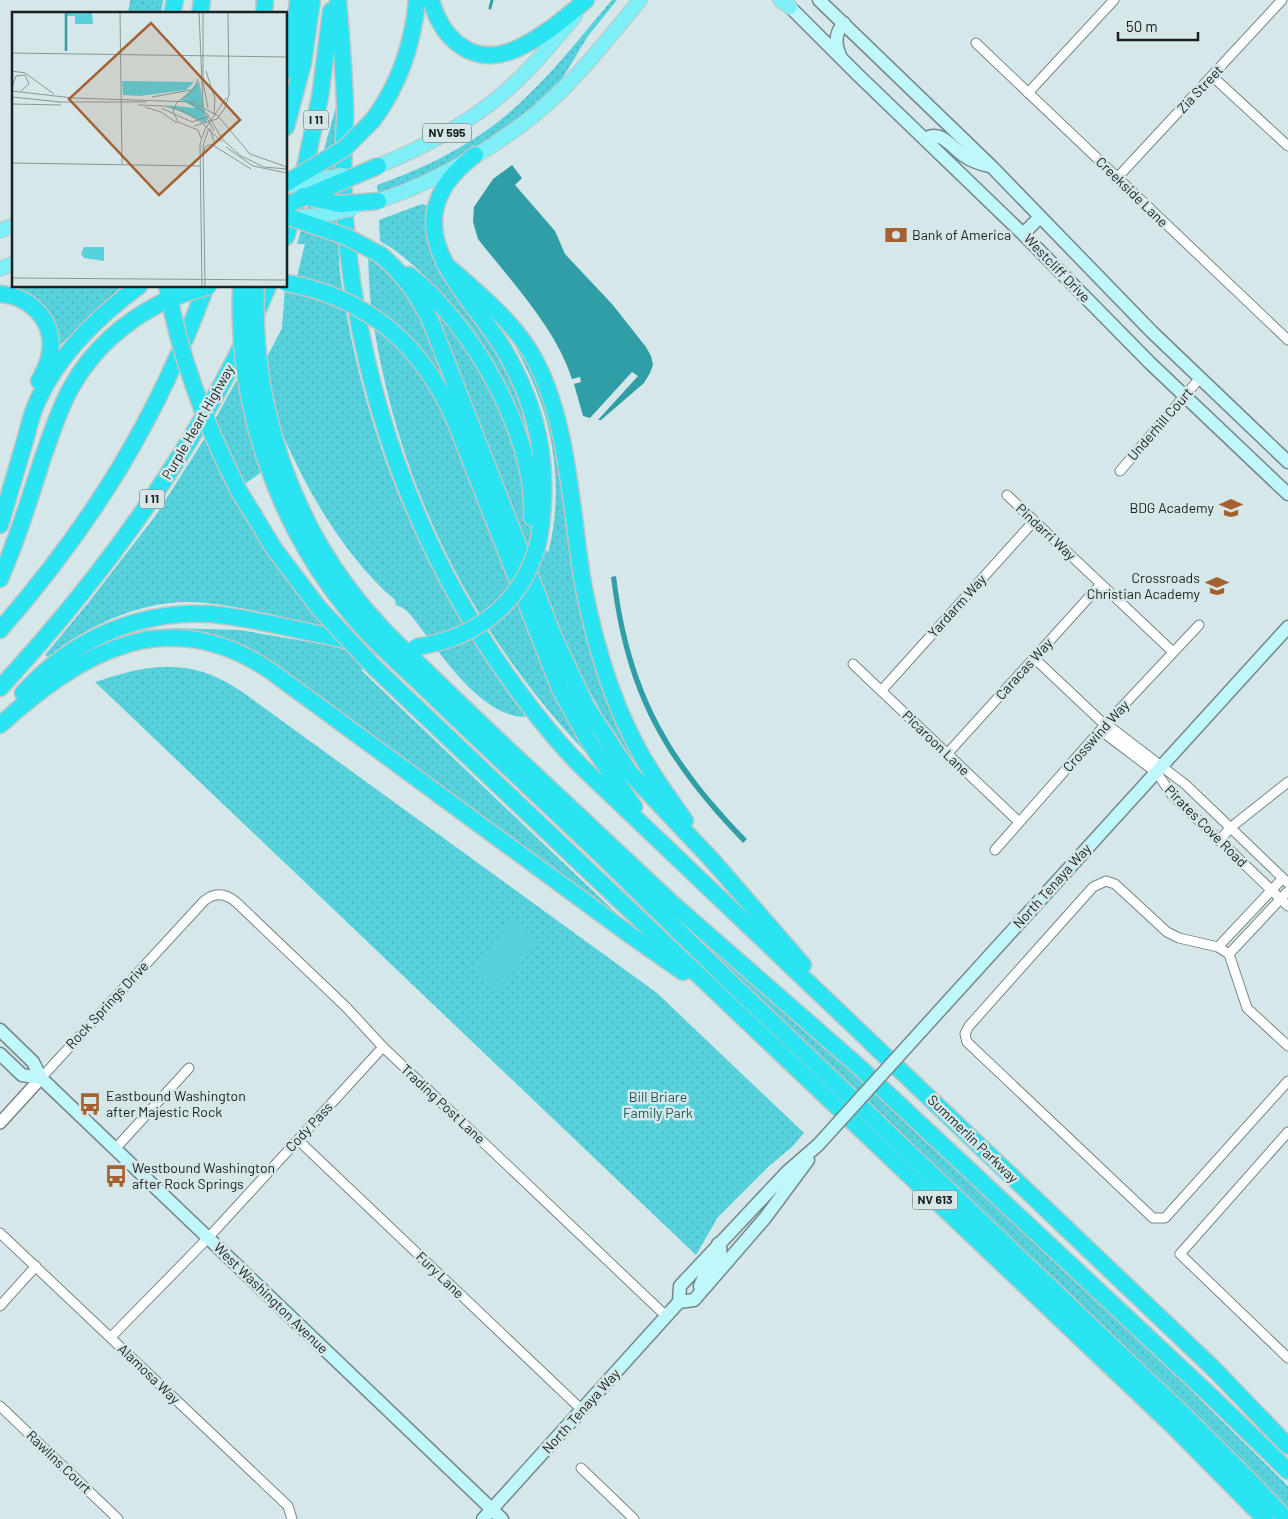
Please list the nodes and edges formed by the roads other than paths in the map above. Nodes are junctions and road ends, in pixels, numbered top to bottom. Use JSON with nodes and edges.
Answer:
{"nodes":[{"id":1,"x":298,"y":0,"type":"edge"},
{"id":2,"x":312,"y":0,"type":"edge"},
{"id":3,"x":332,"y":0,"type":"edge"},
{"id":4,"x":338,"y":0,"type":"edge"},
{"id":5,"x":417,"y":0,"type":"edge"},
{"id":6,"x":431,"y":0,"type":"edge"},
{"id":7,"x":587,"y":0,"type":"edge"},
{"id":8,"x":819,"y":0,"type":"edge"},
{"id":9,"x":1114,"y":0,"type":"edge"},
{"id":10,"x":1282,"y":0,"type":"edge"},
{"id":11,"x":640,"y":2,"type":"edge"},
{"id":12,"x":784,"y":2,"type":"edge"},
{"id":13,"x":844,"y":23,"type":"junction"},
{"id":14,"x":976,"y":43,"type":"dead end"},
{"id":15,"x":842,"y":60,"type":"junction"},
{"id":16,"x":288,"y":62,"type":"edge"},
{"id":17,"x":1212,"y":76,"type":"junction"},
{"id":18,"x":1028,"y":93,"type":"junction"},
{"id":19,"x":288,"y":119,"type":"edge"},
{"id":20,"x":925,"y":139,"type":"junction"},
{"id":21,"x":1288,"y":146,"type":"edge"},
{"id":22,"x":475,"y":155,"type":"junction"},
{"id":23,"x":378,"y":166,"type":"junction"},
{"id":24,"x":992,"y":167,"type":"junction"},
{"id":25,"x":1117,"y":178,"type":"junction"},
{"id":26,"x":288,"y":183,"type":"edge"},
{"id":27,"x":288,"y":184,"type":"edge"},
{"id":28,"x":288,"y":192,"type":"edge"},
{"id":29,"x":306,"y":197,"type":"junction"},
{"id":30,"x":378,"y":201,"type":"junction"},
{"id":31,"x":288,"y":215,"type":"edge"},
{"id":32,"x":1040,"y":217,"type":"junction"},
{"id":33,"x":12,"y":226,"type":"edge"},
{"id":34,"x":0,"y":231,"type":"edge"},
{"id":35,"x":288,"y":231,"type":"edge"},
{"id":36,"x":1023,"y":234,"type":"junction"},
{"id":37,"x":381,"y":255,"type":"junction"},
{"id":38,"x":444,"y":263,"type":"junction"},
{"id":39,"x":12,"y":264,"type":"edge"},
{"id":40,"x":0,"y":269,"type":"edge"},
{"id":41,"x":288,"y":283,"type":"edge"},
{"id":42,"x":137,"y":288,"type":"edge"},
{"id":43,"x":201,"y":288,"type":"edge"},
{"id":44,"x":206,"y":288,"type":"edge"},
{"id":45,"x":241,"y":288,"type":"edge"},
{"id":46,"x":256,"y":288,"type":"edge"},
{"id":47,"x":267,"y":288,"type":"edge"},
{"id":48,"x":0,"y":294,"type":"edge"},
{"id":49,"x":165,"y":294,"type":"edge"},
{"id":50,"x":1288,"y":340,"type":"edge"},
{"id":51,"x":1200,"y":378,"type":"junction"},
{"id":52,"x":1184,"y":395,"type":"junction"},
{"id":53,"x":19,"y":460,"type":"junction"},
{"id":54,"x":1288,"y":462,"type":"edge"},
{"id":55,"x":1120,"y":471,"type":"dead end"},
{"id":56,"x":1288,"y":494,"type":"edge"},
{"id":57,"x":1006,"y":495,"type":"dead end"},
{"id":58,"x":1034,"y":521,"type":"junction"},
{"id":59,"x":0,"y":526,"type":"edge"},
{"id":60,"x":539,"y":539,"type":"junction"},
{"id":61,"x":0,"y":579,"type":"edge"},
{"id":62,"x":1101,"y":584,"type":"junction"},
{"id":63,"x":1199,"y":625,"type":"dead end"},
{"id":64,"x":1288,"y":627,"type":"edge"},
{"id":65,"x":0,"y":630,"type":"edge"},
{"id":66,"x":1173,"y":652,"type":"junction"},
{"id":67,"x":1034,"y":658,"type":"junction"},
{"id":68,"x":853,"y":664,"type":"dead end"},
{"id":69,"x":0,"y":688,"type":"edge"},
{"id":70,"x":880,"y":691,"type":"junction"},
{"id":71,"x":0,"y":719,"type":"edge"},
{"id":72,"x":0,"y":725,"type":"edge"},
{"id":73,"x":1105,"y":725,"type":"junction"},
{"id":74,"x":947,"y":754,"type":"junction"},
{"id":75,"x":511,"y":761,"type":"junction"},
{"id":76,"x":1159,"y":770,"type":"junction"},
{"id":77,"x":1288,"y":782,"type":"edge"},
{"id":78,"x":1018,"y":822,"type":"junction"},
{"id":79,"x":1230,"y":828,"type":"junction"},
{"id":80,"x":655,"y":836,"type":"junction"},
{"id":81,"x":1219,"y":841,"type":"junction"},
{"id":82,"x":995,"y":850,"type":"dead end"},
{"id":83,"x":712,"y":860,"type":"junction"},
{"id":84,"x":1286,"y":880,"type":"edge"},
{"id":85,"x":1271,"y":890,"type":"junction"},
{"id":86,"x":1288,"y":891,"type":"edge"},
{"id":87,"x":219,"y":894,"type":"joint"},
{"id":88,"x":1280,"y":899,"type":"junction"},
{"id":89,"x":1288,"y":906,"type":"edge"},
{"id":90,"x":1218,"y":947,"type":"junction"},
{"id":91,"x":1228,"y":954,"type":"junction"},
{"id":92,"x":724,"y":1000,"type":"junction"},
{"id":93,"x":0,"y":1030,"type":"edge"},
{"id":94,"x":868,"y":1039,"type":"junction"},
{"id":95,"x":1288,"y":1046,"type":"edge"},
{"id":96,"x":383,"y":1047,"type":"junction"},
{"id":97,"x":0,"y":1054,"type":"edge"},
{"id":98,"x":189,"y":1068,"type":"dead end"},
{"id":99,"x":41,"y":1078,"type":"junction"},
{"id":100,"x":1288,"y":1081,"type":"edge"},
{"id":101,"x":0,"y":1123,"type":"edge"},
{"id":102,"x":1288,"y":1132,"type":"edge"},
{"id":103,"x":298,"y":1140,"type":"junction"},
{"id":104,"x":115,"y":1149,"type":"junction"},
{"id":105,"x":791,"y":1176,"type":"junction"},
{"id":106,"x":772,"y":1189,"type":"junction"},
{"id":107,"x":0,"y":1233,"type":"edge"},
{"id":108,"x":208,"y":1238,"type":"junction"},
{"id":109,"x":718,"y":1244,"type":"junction"},
{"id":110,"x":733,"y":1256,"type":"junction"},
{"id":111,"x":36,"y":1266,"type":"junction"},
{"id":112,"x":694,"y":1300,"type":"junction"},
{"id":113,"x":679,"y":1302,"type":"junction"},
{"id":114,"x":0,"y":1306,"type":"edge"},
{"id":115,"x":666,"y":1316,"type":"junction"},
{"id":116,"x":111,"y":1337,"type":"junction"},
{"id":117,"x":1288,"y":1358,"type":"edge"},
{"id":118,"x":0,"y":1406,"type":"edge"},
{"id":119,"x":582,"y":1410,"type":"junction"},
{"id":120,"x":1287,"y":1445,"type":"edge"},
{"id":121,"x":581,"y":1468,"type":"dead end"},
{"id":122,"x":1288,"y":1471,"type":"edge"},
{"id":123,"x":1240,"y":1493,"type":"junction"},
{"id":124,"x":492,"y":1509,"type":"junction"},
{"id":125,"x":118,"y":1519,"type":"edge"},
{"id":126,"x":292,"y":1519,"type":"edge"},
{"id":127,"x":482,"y":1519,"type":"edge"},
{"id":128,"x":502,"y":1519,"type":"edge"},
{"id":129,"x":634,"y":1519,"type":"edge"},
{"id":130,"x":1258,"y":1519,"type":"edge"},
{"id":131,"x":1265,"y":1519,"type":"edge"},
{"id":132,"x":1286,"y":1519,"type":"edge"}],
"edges":[{"from":1,"to":16,"type":"highway"},
{"from":2,"to":19,"type":"highway"},
{"from":3,"to":35,"type":"highway","number":"I 11"},
{"from":4,"to":80,"type":"highway"},
{"from":5,"to":26,"type":"highway","bridge":true},
{"from":6,"to":7,"type":"highway"},
{"from":7,"to":23,"type":"main road","number":"NV 595"},
{"from":8,"to":13,"type":"main road","name":"Westcliff Drive"},
{"from":9,"to":18,"type":"street"},
{"from":10,"to":17,"type":"street","name":"Zia Street"},
{"from":11,"to":22,"type":"main road","number":"NV 595"},
{"from":12,"to":15,"type":"main road","name":"Westcliff Drive"},
{"from":13,"to":15,"type":"main road"},
{"from":13,"to":24,"type":"main road","name":"Westcliff Drive"},
{"from":14,"to":18,"type":"street","name":"Creekside Lane"},
{"from":15,"to":20,"type":"main road","name":"Westcliff Drive"},
{"from":17,"to":21,"type":"street"},
{"from":17,"to":25,"type":"street","name":"Zia Street"},
{"from":18,"to":25,"type":"street","name":"Creekside Lane"},
{"from":20,"to":24,"type":"main road"},
{"from":20,"to":36,"type":"main road","name":"Westcliff Drive"},
{"from":22,"to":30,"type":"main road","number":"NV 595"},
{"from":22,"to":38,"type":"highway"},
{"from":23,"to":27,"type":"main road","number":"NV 595","bridge":true},
{"from":23,"to":29,"type":"highway","bridge":true},
{"from":24,"to":32,"type":"main road","name":"Westcliff Drive"},
{"from":25,"to":50,"type":"street","name":"Creekside Lane"},
{"from":28,"to":29,"type":"highway"},
{"from":29,"to":30,"type":"highway","bridge":true},
{"from":29,"to":31,"type":"highway","bridge":true},
{"from":30,"to":31,"type":"main road","number":"NV 595","bridge":true},
{"from":31,"to":37,"type":"highway","bridge":true},
{"from":32,"to":36,"type":"main road"},
{"from":32,"to":51,"type":"main road","name":"Westcliff Drive"},
{"from":33,"to":34,"type":"main road"},
{"from":36,"to":52,"type":"main road","name":"Westcliff Drive"},
{"from":37,"to":60,"type":"highway"},
{"from":37,"to":83,"type":"highway"},
{"from":38,"to":60,"type":"highway"},
{"from":38,"to":83,"type":"highway"},
{"from":39,"to":40,"type":"main road"},
{"from":41,"to":80,"type":"highway","bridge":true},
{"from":42,"to":53,"type":"highway"},
{"from":43,"to":49,"type":"highway","bridge":true},
{"from":44,"to":65,"type":"highway"},
{"from":45,"to":75,"type":"highway","bridge":true},
{"from":46,"to":75,"type":"highway","bridge":true},
{"from":47,"to":69,"type":"highway","name":"Purple Heart Highway","number":"I 11"},
{"from":48,"to":53,"type":"highway"},
{"from":49,"to":61,"type":"highway"},
{"from":49,"to":92,"type":"highway","bridge":true},
{"from":51,"to":52,"type":"street","name":"Underhill Court"},
{"from":51,"to":54,"type":"main road","name":"Westcliff Drive"},
{"from":52,"to":55,"type":"street","name":"Underhill Court"},
{"from":52,"to":56,"type":"main road","name":"Westcliff Drive"},
{"from":53,"to":59,"type":"highway"},
{"from":57,"to":58,"type":"street","name":"Pindarri Way"},
{"from":58,"to":62,"type":"street","name":"Pindarri Way"},
{"from":58,"to":70,"type":"street","name":"Yardarm Way"},
{"from":60,"to":71,"type":"highway","bridge":true},
{"from":62,"to":66,"type":"street","name":"Pindarri Way"},
{"from":62,"to":67,"type":"street","name":"Caracas Way"},
{"from":63,"to":66,"type":"street","name":"Crosswind Way"},
{"from":64,"to":76,"type":"main road","name":"North Tenaya Way"},
{"from":66,"to":73,"type":"street","name":"Crosswind Way"},
{"from":67,"to":73,"type":"street","name":"Pirates Cove Road"},
{"from":67,"to":74,"type":"street","name":"Caracas Way"},
{"from":68,"to":70,"type":"street","name":"Picaroon Lane"},
{"from":70,"to":74,"type":"street","name":"Picaroon Lane"},
{"from":72,"to":92,"type":"highway"},
{"from":73,"to":76,"type":"street","name":"Pirates Cove Road"},
{"from":73,"to":78,"type":"street","name":"Crosswind Way"},
{"from":74,"to":78,"type":"street","name":"Picaroon Lane"},
{"from":75,"to":122,"type":"highway"},
{"from":75,"to":132,"type":"highway"},
{"from":76,"to":79,"type":"street","name":"Pirates Cove Road"},
{"from":76,"to":81,"type":"street","name":"Pirates Cove Road"},
{"from":76,"to":105,"type":"main road","name":"North Tenaya Way","bridge":true},
{"from":77,"to":79,"type":"street"},
{"from":78,"to":82,"type":"street","name":"Crosswind Way"},
{"from":79,"to":81,"type":"street"},
{"from":79,"to":84,"type":"street","name":"Pirates Cove Road"},
{"from":80,"to":94,"type":"highway","name":"Summerlin Parkway"},
{"from":81,"to":85,"type":"street","name":"Pirates Cove Road"},
{"from":83,"to":94,"type":"highway"},
{"from":84,"to":85,"type":"street"},
{"from":85,"to":88,"type":"street","name":"Pirates Cove Road"},
{"from":85,"to":90,"type":"street"},
{"from":86,"to":88,"type":"street"},
{"from":87,"to":96,"type":"street","name":"Trading Post Lane"},
{"from":87,"to":99,"type":"street","name":"Rock Springs Drive"},
{"from":88,"to":89,"type":"street","name":"Pirates Cove Road"},
{"from":88,"to":91,"type":"street"},
{"from":90,"to":91,"type":"street"},
{"from":90,"to":100,"type":"street"},
{"from":91,"to":95,"type":"street"},
{"from":92,"to":123,"type":"highway","number":"NV 613"},
{"from":93,"to":99,"type":"main road","name":"West Washington Avenue"},
{"from":94,"to":120,"type":"highway","name":"Summerlin Parkway"},
{"from":96,"to":103,"type":"street","name":"Cody Pass"},
{"from":96,"to":115,"type":"street","name":"Trading Post Lane"},
{"from":97,"to":99,"type":"main road","name":"West Washington Avenue"},
{"from":98,"to":104,"type":"street"},
{"from":99,"to":101,"type":"street","name":"Rock Springs Drive"},
{"from":99,"to":104,"type":"main road","name":"West Washington Avenue"},
{"from":102,"to":117,"type":"street"},
{"from":103,"to":108,"type":"street","name":"Cody Pass"},
{"from":103,"to":119,"type":"street","name":"Fury Lane"},
{"from":104,"to":108,"type":"main road","name":"West Washington Avenue"},
{"from":105,"to":106,"type":"main road","name":"North Tenaya Way"},
{"from":105,"to":110,"type":"main road","name":"North Tenaya Way"},
{"from":106,"to":109,"type":"main road","name":"North Tenaya Way"},
{"from":106,"to":110,"type":"main road"},
{"from":107,"to":111,"type":"street","name":"Alamosa Way"},
{"from":108,"to":116,"type":"street","name":"Cody Pass"},
{"from":108,"to":124,"type":"main road","name":"West Washington Avenue"},
{"from":109,"to":112,"type":"main road"},
{"from":109,"to":113,"type":"main road","name":"North Tenaya Way"},
{"from":110,"to":112,"type":"main road","name":"North Tenaya Way"},
{"from":111,"to":114,"type":"street"},
{"from":111,"to":116,"type":"street","name":"Alamosa Way"},
{"from":112,"to":113,"type":"main road"},
{"from":113,"to":115,"type":"main road","name":"North Tenaya Way"},
{"from":115,"to":119,"type":"main road","name":"North Tenaya Way"},
{"from":116,"to":126,"type":"street","name":"Alamosa Way"},
{"from":118,"to":125,"type":"street","name":"Rawlins Court"},
{"from":119,"to":124,"type":"main road","name":"North Tenaya Way"},
{"from":121,"to":129,"type":"street"},
{"from":123,"to":130,"type":"highway"},
{"from":123,"to":131,"type":"highway","number":"NV 613"},
{"from":124,"to":127,"type":"main road","name":"North Tenaya Way"},
{"from":124,"to":128,"type":"main road","name":"West Washington Avenue"}]}
